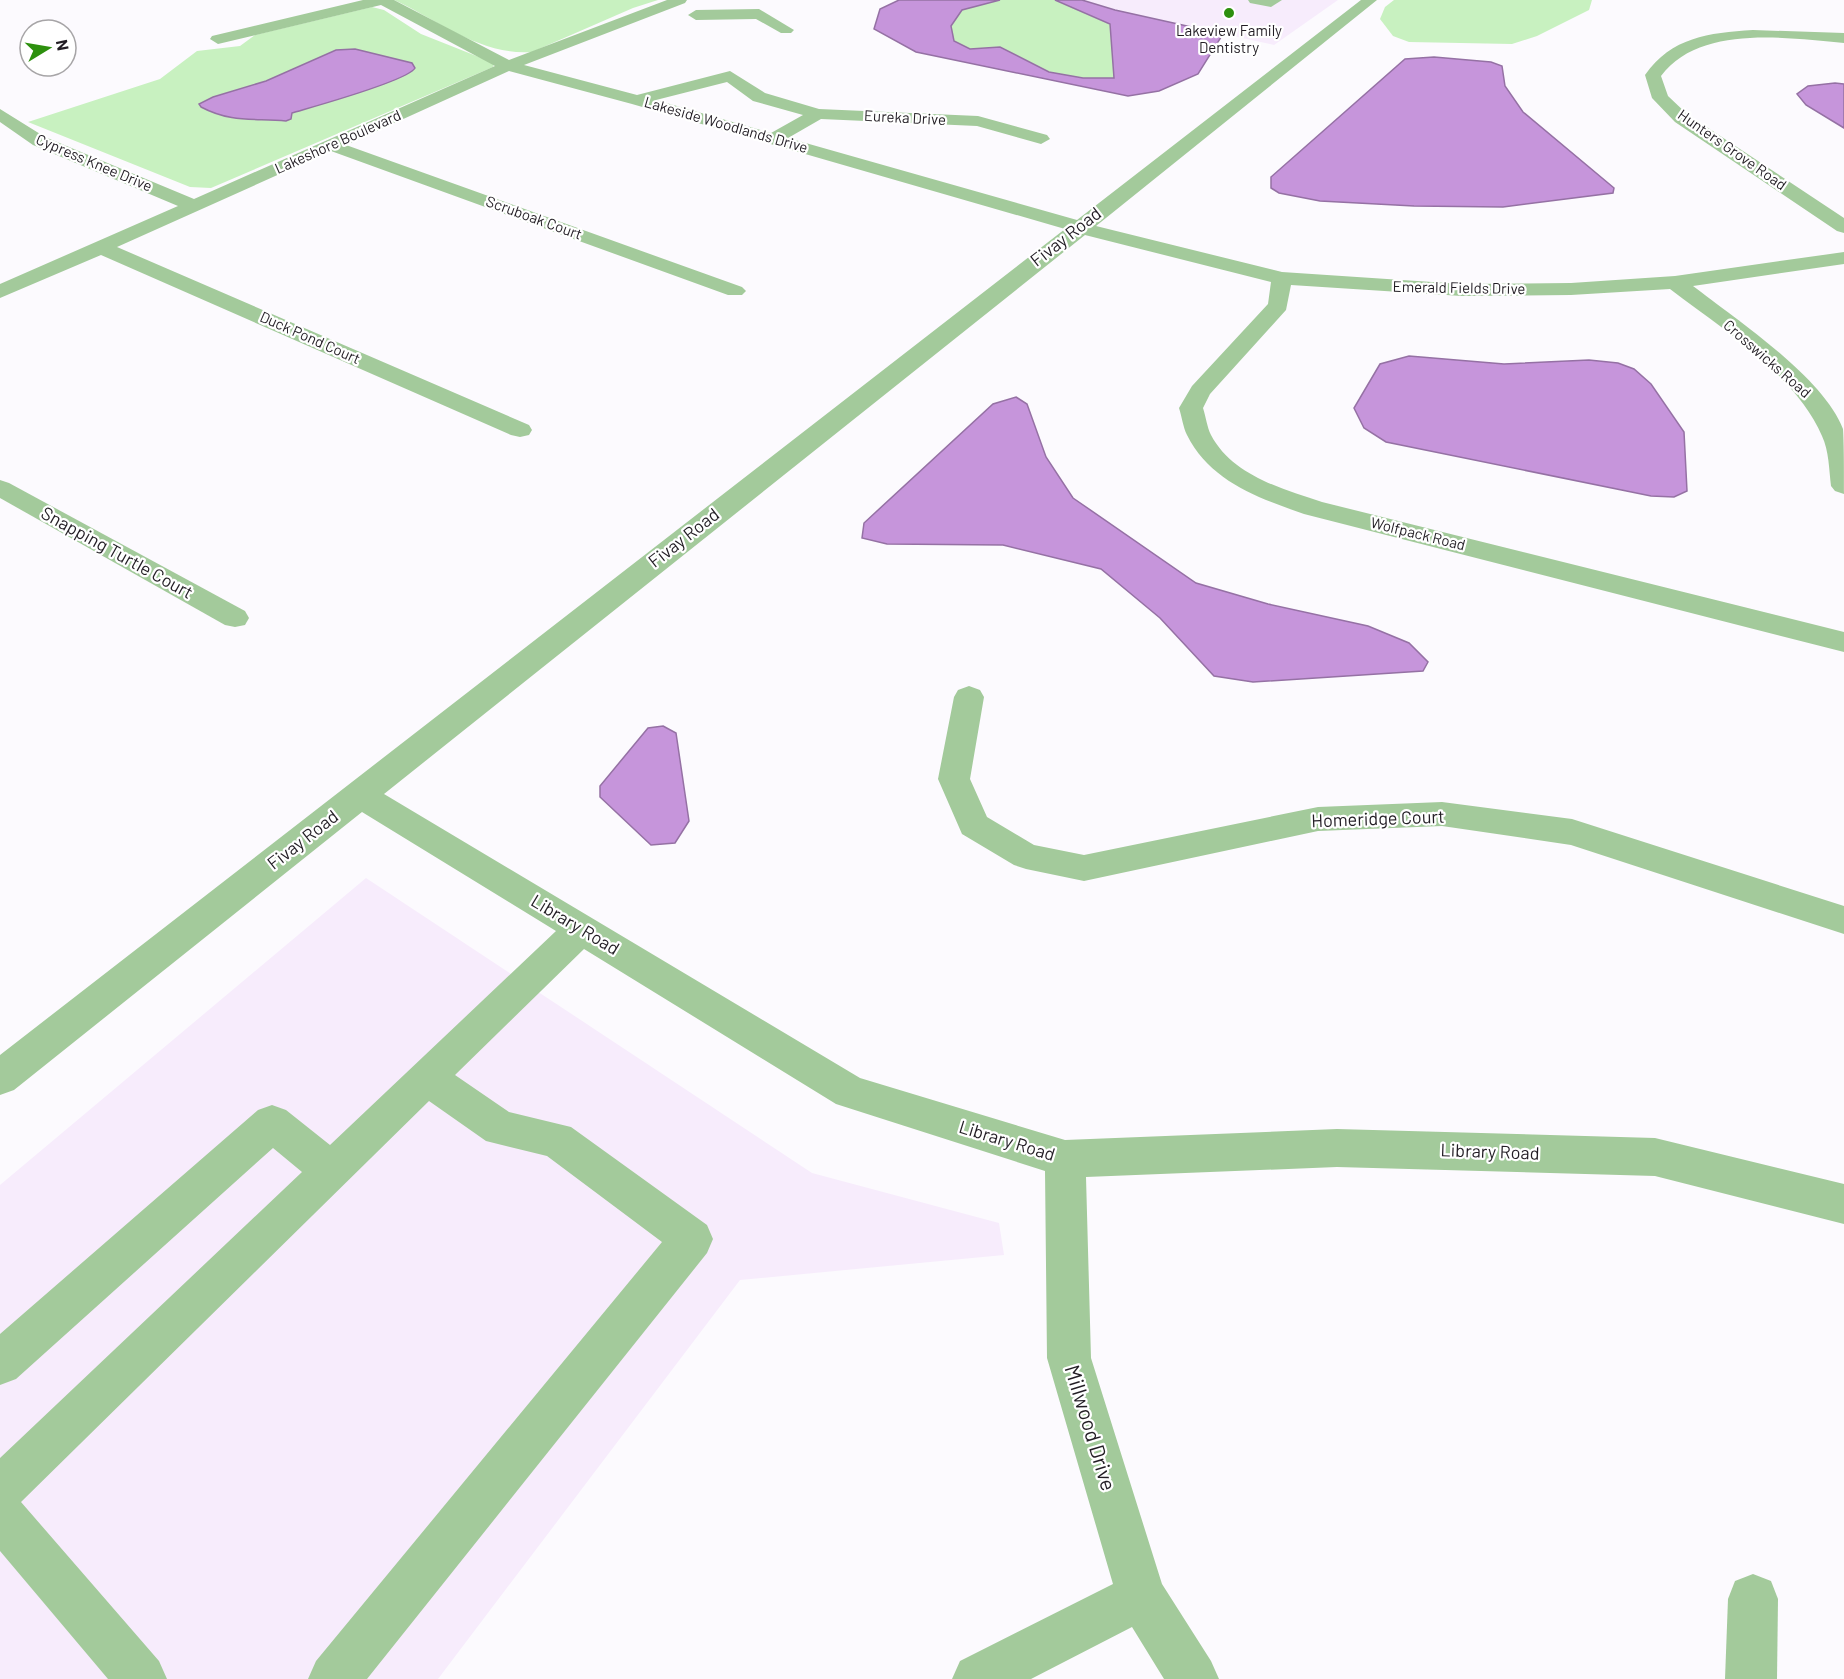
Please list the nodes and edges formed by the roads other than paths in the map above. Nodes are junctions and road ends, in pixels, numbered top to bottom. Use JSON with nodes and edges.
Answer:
{"nodes":[{"id":1,"x":382,"y":0,"type":"edge"},
{"id":2,"x":680,"y":0,"type":"edge"},
{"id":3,"x":1255,"y":0,"type":"edge"},
{"id":4,"x":1275,"y":0,"type":"edge"},
{"id":5,"x":1370,"y":0,"type":"edge"},
{"id":6,"x":662,"y":5,"type":"junction"},
{"id":7,"x":696,"y":15,"type":"junction"},
{"id":8,"x":786,"y":30,"type":"dead end"},
{"id":9,"x":720,"y":32,"type":"dead end"},
{"id":10,"x":1844,"y":38,"type":"edge"},
{"id":11,"x":218,"y":39,"type":"dead end"},
{"id":12,"x":508,"y":66,"type":"junction"},
{"id":13,"x":638,"y":99,"type":"junction"},
{"id":14,"x":0,"y":114,"type":"edge"},
{"id":15,"x":818,"y":114,"type":"junction"},
{"id":16,"x":772,"y":139,"type":"junction"},
{"id":17,"x":1041,"y":139,"type":"dead end"},
{"id":18,"x":333,"y":146,"type":"junction"},
{"id":19,"x":193,"y":205,"type":"junction"},
{"id":20,"x":1078,"y":227,"type":"junction"},
{"id":21,"x":1844,"y":227,"type":"edge"},
{"id":22,"x":100,"y":247,"type":"junction"},
{"id":23,"x":1844,"y":258,"type":"edge"},
{"id":24,"x":1282,"y":278,"type":"junction"},
{"id":25,"x":1675,"y":282,"type":"junction"},
{"id":26,"x":735,"y":291,"type":"dead end"},
{"id":27,"x":0,"y":292,"type":"edge"},
{"id":28,"x":520,"y":430,"type":"dead end"},
{"id":29,"x":1844,"y":486,"type":"edge"},
{"id":30,"x":0,"y":488,"type":"edge"},
{"id":31,"x":235,"y":618,"type":"dead end"},
{"id":32,"x":1844,"y":642,"type":"edge"},
{"id":33,"x":969,"y":697,"type":"dead end"},
{"id":34,"x":360,"y":795,"type":"junction"},
{"id":35,"x":1844,"y":920,"type":"edge"},
{"id":36,"x":581,"y":929,"type":"junction"},
{"id":37,"x":0,"y":1078,"type":"edge"},
{"id":38,"x":427,"y":1078,"type":"junction"},
{"id":39,"x":1065,"y":1159,"type":"junction"},
{"id":40,"x":331,"y":1171,"type":"junction"},
{"id":41,"x":1844,"y":1204,"type":"edge"},
{"id":42,"x":0,"y":1363,"type":"edge"},
{"id":43,"x":0,"y":1490,"type":"edge"},
{"id":44,"x":0,"y":1514,"type":"edge"},
{"id":45,"x":1141,"y":1596,"type":"junction"},
{"id":46,"x":1753,"y":1599,"type":"dead end"},
{"id":47,"x":141,"y":1679,"type":"edge"},
{"id":48,"x":334,"y":1679,"type":"edge"},
{"id":49,"x":978,"y":1679,"type":"edge"},
{"id":50,"x":1193,"y":1679,"type":"edge"},
{"id":51,"x":1751,"y":1679,"type":"edge"}],
"edges":[{"from":1,"to":11,"type":"street"},
{"from":1,"to":12,"type":"street","name":"Lakeside Woodlands Drive"},
{"from":2,"to":6,"type":"street","name":"Lakeshore Boulevard"},
{"from":3,"to":4,"type":"street"},
{"from":5,"to":20,"type":"street","name":"Fivay Road"},
{"from":6,"to":7,"type":"street"},
{"from":6,"to":12,"type":"street","name":"Lakeshore Boulevard"},
{"from":7,"to":8,"type":"street"},
{"from":7,"to":9,"type":"street"},
{"from":10,"to":21,"type":"street","name":"Hunters Grove Road"},
{"from":12,"to":13,"type":"street","name":"Lakeside Woodlands Drive"},
{"from":12,"to":18,"type":"street","name":"Lakeshore Boulevard"},
{"from":13,"to":15,"type":"street","name":"Eureka Drive"},
{"from":13,"to":16,"type":"street","name":"Lakeside Woodlands Drive"},
{"from":14,"to":19,"type":"street","name":"Cypress Knee Drive"},
{"from":15,"to":16,"type":"street"},
{"from":15,"to":17,"type":"street","name":"Eureka Drive"},
{"from":16,"to":20,"type":"street","name":"Lakeside Woodlands Drive"},
{"from":18,"to":19,"type":"street","name":"Lakeshore Boulevard"},
{"from":18,"to":26,"type":"street","name":"Scruboak Court"},
{"from":19,"to":22,"type":"street","name":"Lakeshore Boulevard"},
{"from":20,"to":24,"type":"street","name":"Emerald Fields Drive"},
{"from":20,"to":34,"type":"street","name":"Fivay Road"},
{"from":22,"to":27,"type":"street","name":"Lakeshore Boulevard"},
{"from":22,"to":28,"type":"street","name":"Duck Pond Court"},
{"from":23,"to":25,"type":"street","name":"Emerald Fields Drive"},
{"from":24,"to":25,"type":"street","name":"Emerald Fields Drive"},
{"from":24,"to":32,"type":"street","name":"Wolfpack Road"},
{"from":25,"to":29,"type":"street","name":"Crosswicks Road"},
{"from":30,"to":31,"type":"street","name":"Snapping Turtle Court"},
{"from":33,"to":35,"type":"street","name":"Homeridge Court"},
{"from":34,"to":36,"type":"street","name":"Library Road"},
{"from":34,"to":37,"type":"street","name":"Fivay Road"},
{"from":36,"to":38,"type":"street"},
{"from":36,"to":39,"type":"street","name":"Library Road"},
{"from":38,"to":40,"type":"street"},
{"from":38,"to":48,"type":"street"},
{"from":39,"to":41,"type":"street","name":"Library Road"},
{"from":39,"to":45,"type":"street","name":"Millwood Drive"},
{"from":40,"to":42,"type":"street"},
{"from":40,"to":43,"type":"street"},
{"from":44,"to":47,"type":"street"},
{"from":45,"to":49,"type":"street"},
{"from":45,"to":50,"type":"street","name":"Millwood Drive"},
{"from":46,"to":51,"type":"street"}]}
